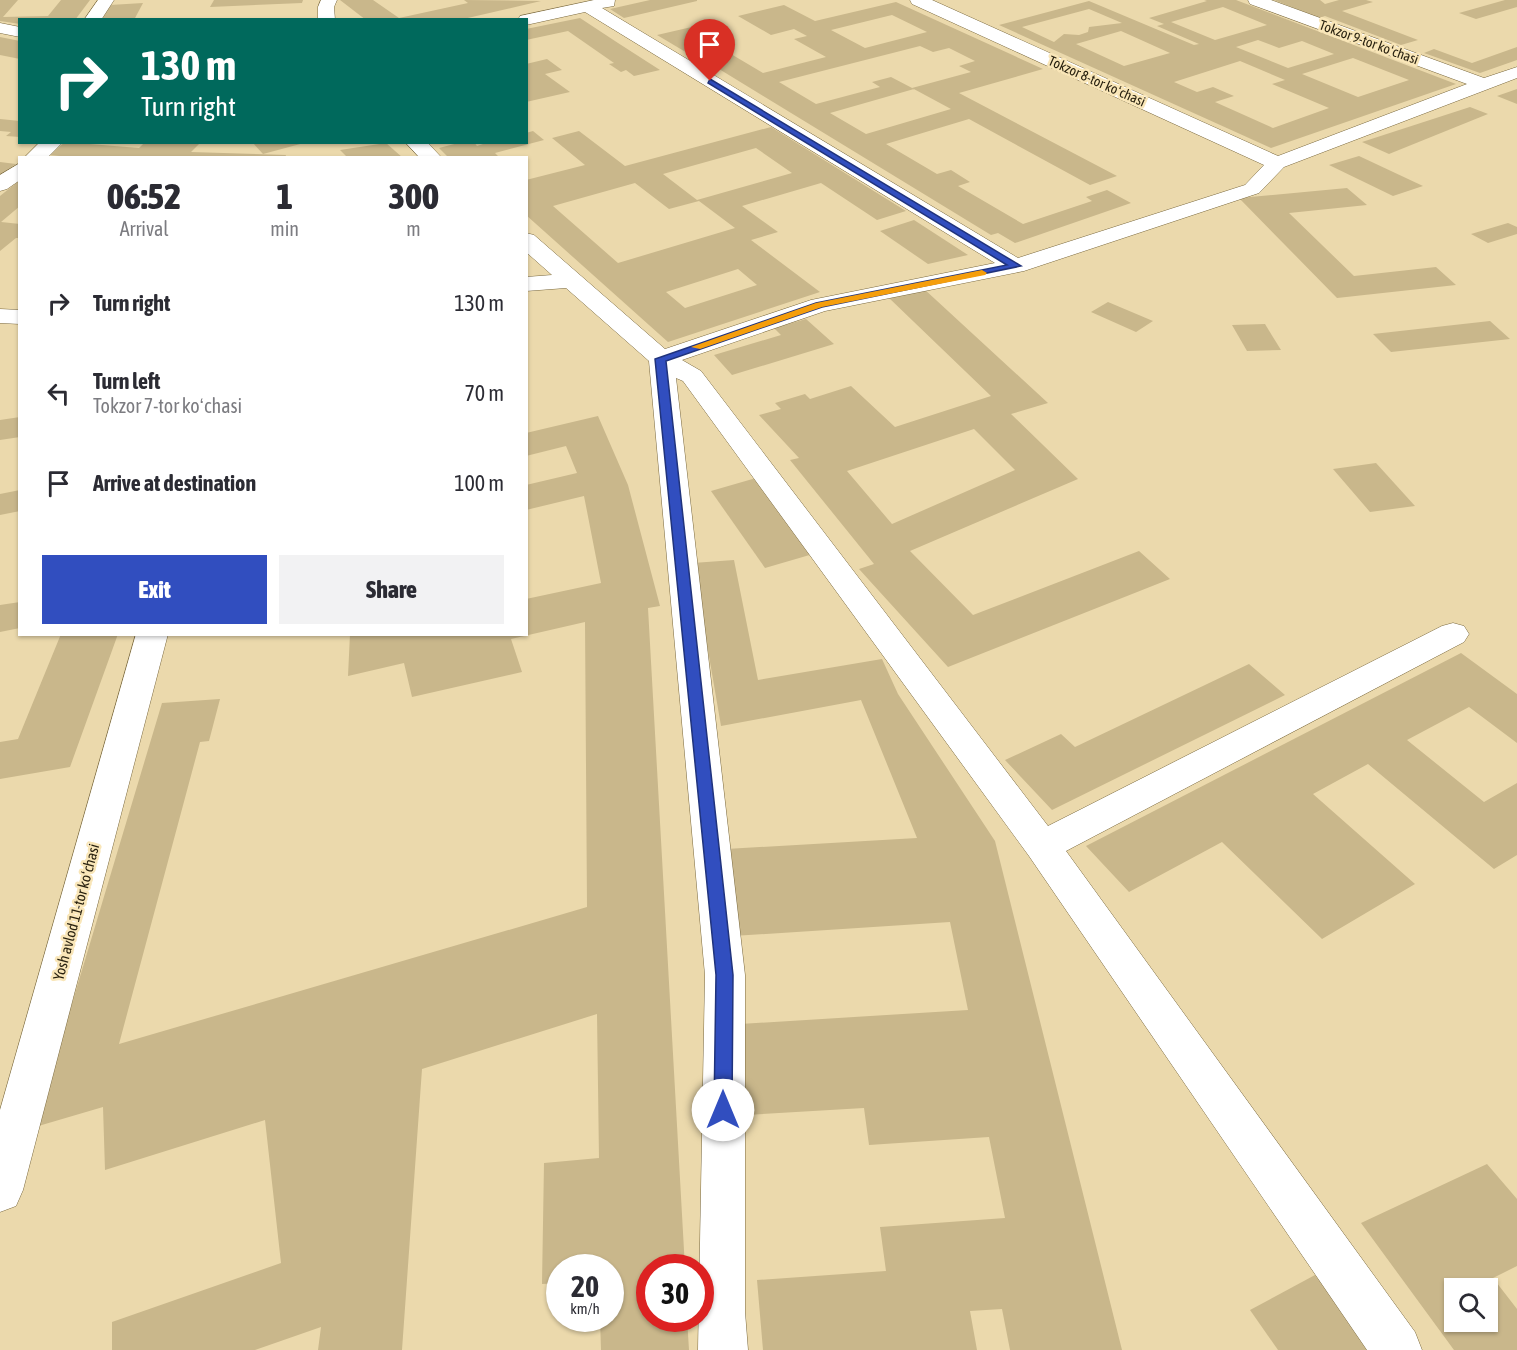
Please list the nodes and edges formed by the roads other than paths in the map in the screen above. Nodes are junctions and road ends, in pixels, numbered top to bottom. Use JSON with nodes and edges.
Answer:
{"nodes":[{"id":1,"x":106,"y":0,"type":"edge"},
{"id":2,"x":329,"y":0,"type":"edge"},
{"id":3,"x":618,"y":0,"type":"edge"},
{"id":4,"x":918,"y":0,"type":"edge"},
{"id":5,"x":1256,"y":0,"type":"edge"},
{"id":6,"x":588,"y":7,"type":"junction"},
{"id":7,"x":93,"y":18,"type":"edge"},
{"id":8,"x":327,"y":18,"type":"edge"},
{"id":9,"x":528,"y":20,"type":"edge"},
{"id":10,"x":0,"y":28,"type":"edge"},
{"id":11,"x":18,"y":32,"type":"edge"},
{"id":12,"x":1517,"y":72,"type":"edge"},
{"id":13,"x":1483,"y":84,"type":"junction"},
{"id":14,"x":51,"y":144,"type":"edge"},
{"id":15,"x":417,"y":144,"type":"edge"},
{"id":16,"x":36,"y":156,"type":"edge"},
{"id":17,"x":430,"y":156,"type":"edge"},
{"id":18,"x":1277,"y":162,"type":"junction"},
{"id":19,"x":18,"y":171,"type":"edge"},
{"id":20,"x":0,"y":185,"type":"edge"},
{"id":21,"x":528,"y":242,"type":"edge"},
{"id":22,"x":1016,"y":266,"type":"junction"},
{"id":23,"x":573,"y":280,"type":"junction"},
{"id":24,"x":528,"y":284,"type":"edge"},
{"id":25,"x":0,"y":316,"type":"edge"},
{"id":26,"x":18,"y":317,"type":"edge"},
{"id":27,"x":660,"y":359,"type":"junction"},
{"id":28,"x":1452,"y":634,"type":"dead end"},
{"id":29,"x":151,"y":636,"type":"edge"},
{"id":30,"x":1042,"y":846,"type":"junction"},
{"id":31,"x":0,"y":1190,"type":"edge"},
{"id":32,"x":723,"y":1350,"type":"edge"},
{"id":33,"x":1397,"y":1350,"type":"edge"}],
"edges":[{"from":1,"to":7,"type":"street"},
{"from":2,"to":8,"type":"street"},
{"from":3,"to":6,"type":"street"},
{"from":4,"to":18,"type":"street","name":"Tokzor 8-tor koʻchasi"},
{"from":5,"to":13,"type":"street","name":"Tokzor 9-tor koʻchasi"},
{"from":6,"to":9,"type":"street"},
{"from":6,"to":22,"type":"street"},
{"from":10,"to":11,"type":"street"},
{"from":12,"to":13,"type":"street"},
{"from":13,"to":18,"type":"street"},
{"from":14,"to":16,"type":"street"},
{"from":15,"to":17,"type":"street"},
{"from":18,"to":22,"type":"street"},
{"from":19,"to":20,"type":"street"},
{"from":21,"to":23,"type":"street"},
{"from":22,"to":27,"type":"street"},
{"from":23,"to":24,"type":"street"},
{"from":23,"to":27,"type":"street"},
{"from":25,"to":26,"type":"street"},
{"from":27,"to":30,"type":"street"},
{"from":27,"to":32,"type":"street"},
{"from":28,"to":30,"type":"street"},
{"from":29,"to":31,"type":"street","name":"Yosh avlod 11-tor koʻchasi"},
{"from":30,"to":33,"type":"street"}]}
